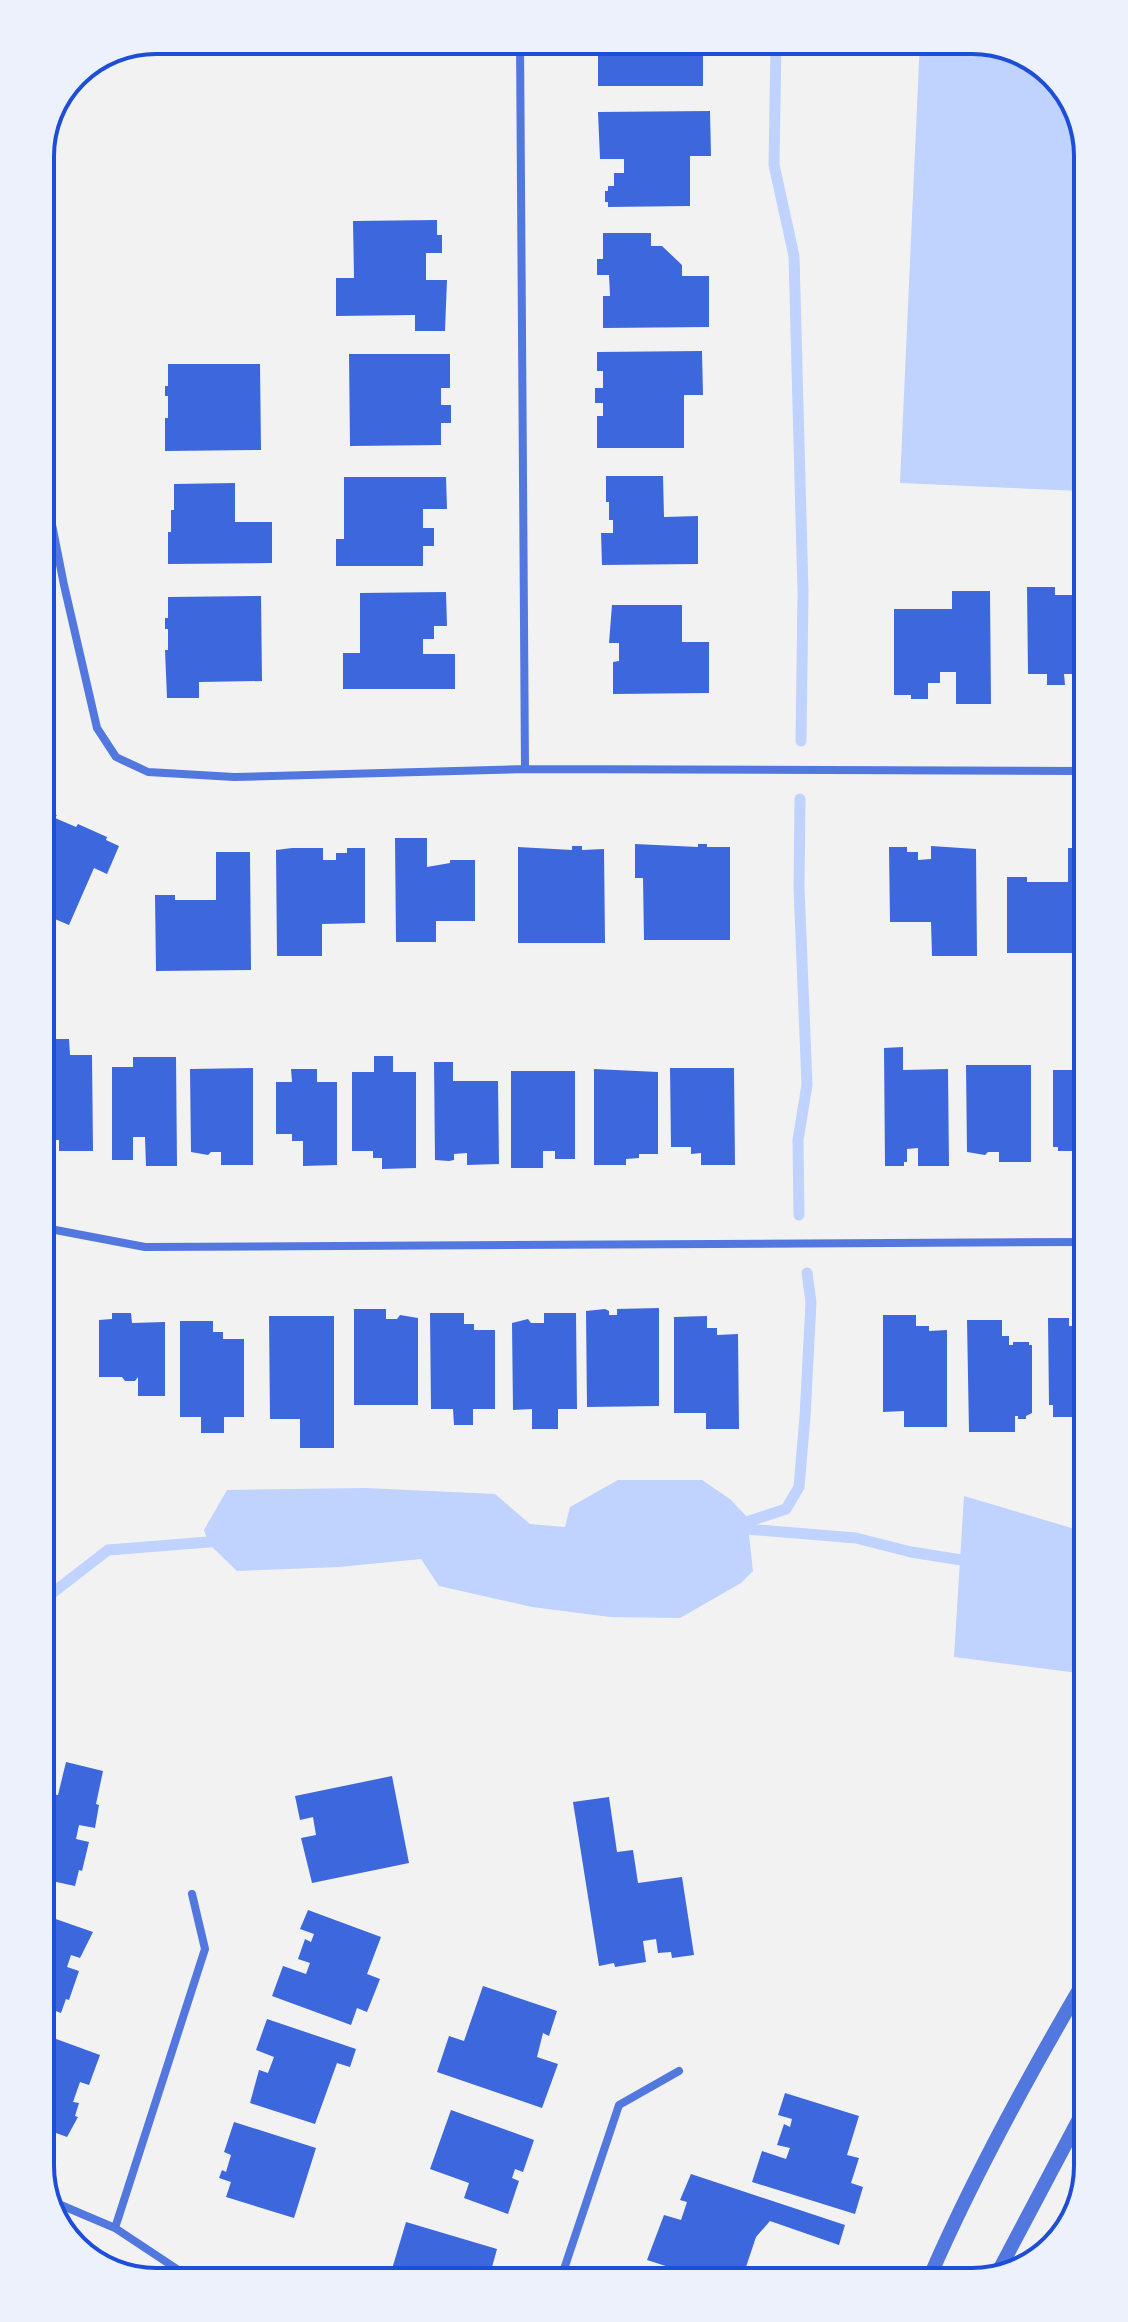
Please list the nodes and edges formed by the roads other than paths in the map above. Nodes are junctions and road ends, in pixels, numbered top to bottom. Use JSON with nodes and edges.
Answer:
{"nodes":[{"id":1,"x":520,"y":54,"type":"edge"},
{"id":2,"x":54,"y":535,"type":"edge"},
{"id":3,"x":525,"y":769,"type":"junction"},
{"id":4,"x":1074,"y":771,"type":"edge"},
{"id":5,"x":54,"y":1230,"type":"edge"},
{"id":6,"x":1074,"y":1242,"type":"edge"},
{"id":7,"x":192,"y":1894,"type":"dead end"},
{"id":8,"x":1074,"y":1998,"type":"edge"},
{"id":9,"x":679,"y":2071,"type":"dead end"},
{"id":10,"x":1074,"y":2128,"type":"edge"},
{"id":11,"x":62,"y":2206,"type":"edge"},
{"id":12,"x":115,"y":2228,"type":"junction"},
{"id":13,"x":1003,"y":2262,"type":"edge"},
{"id":14,"x":175,"y":2268,"type":"edge"},
{"id":15,"x":564,"y":2268,"type":"edge"},
{"id":16,"x":934,"y":2268,"type":"edge"}],
"edges":[{"from":1,"to":3,"type":"street"},
{"from":2,"to":3,"type":"street"},
{"from":3,"to":4,"type":"street"},
{"from":5,"to":6,"type":"street"},
{"from":7,"to":12,"type":"street"},
{"from":8,"to":16,"type":"street"},
{"from":9,"to":15,"type":"street"},
{"from":10,"to":13,"type":"street"},
{"from":11,"to":12,"type":"street"},
{"from":12,"to":14,"type":"street"}]}
